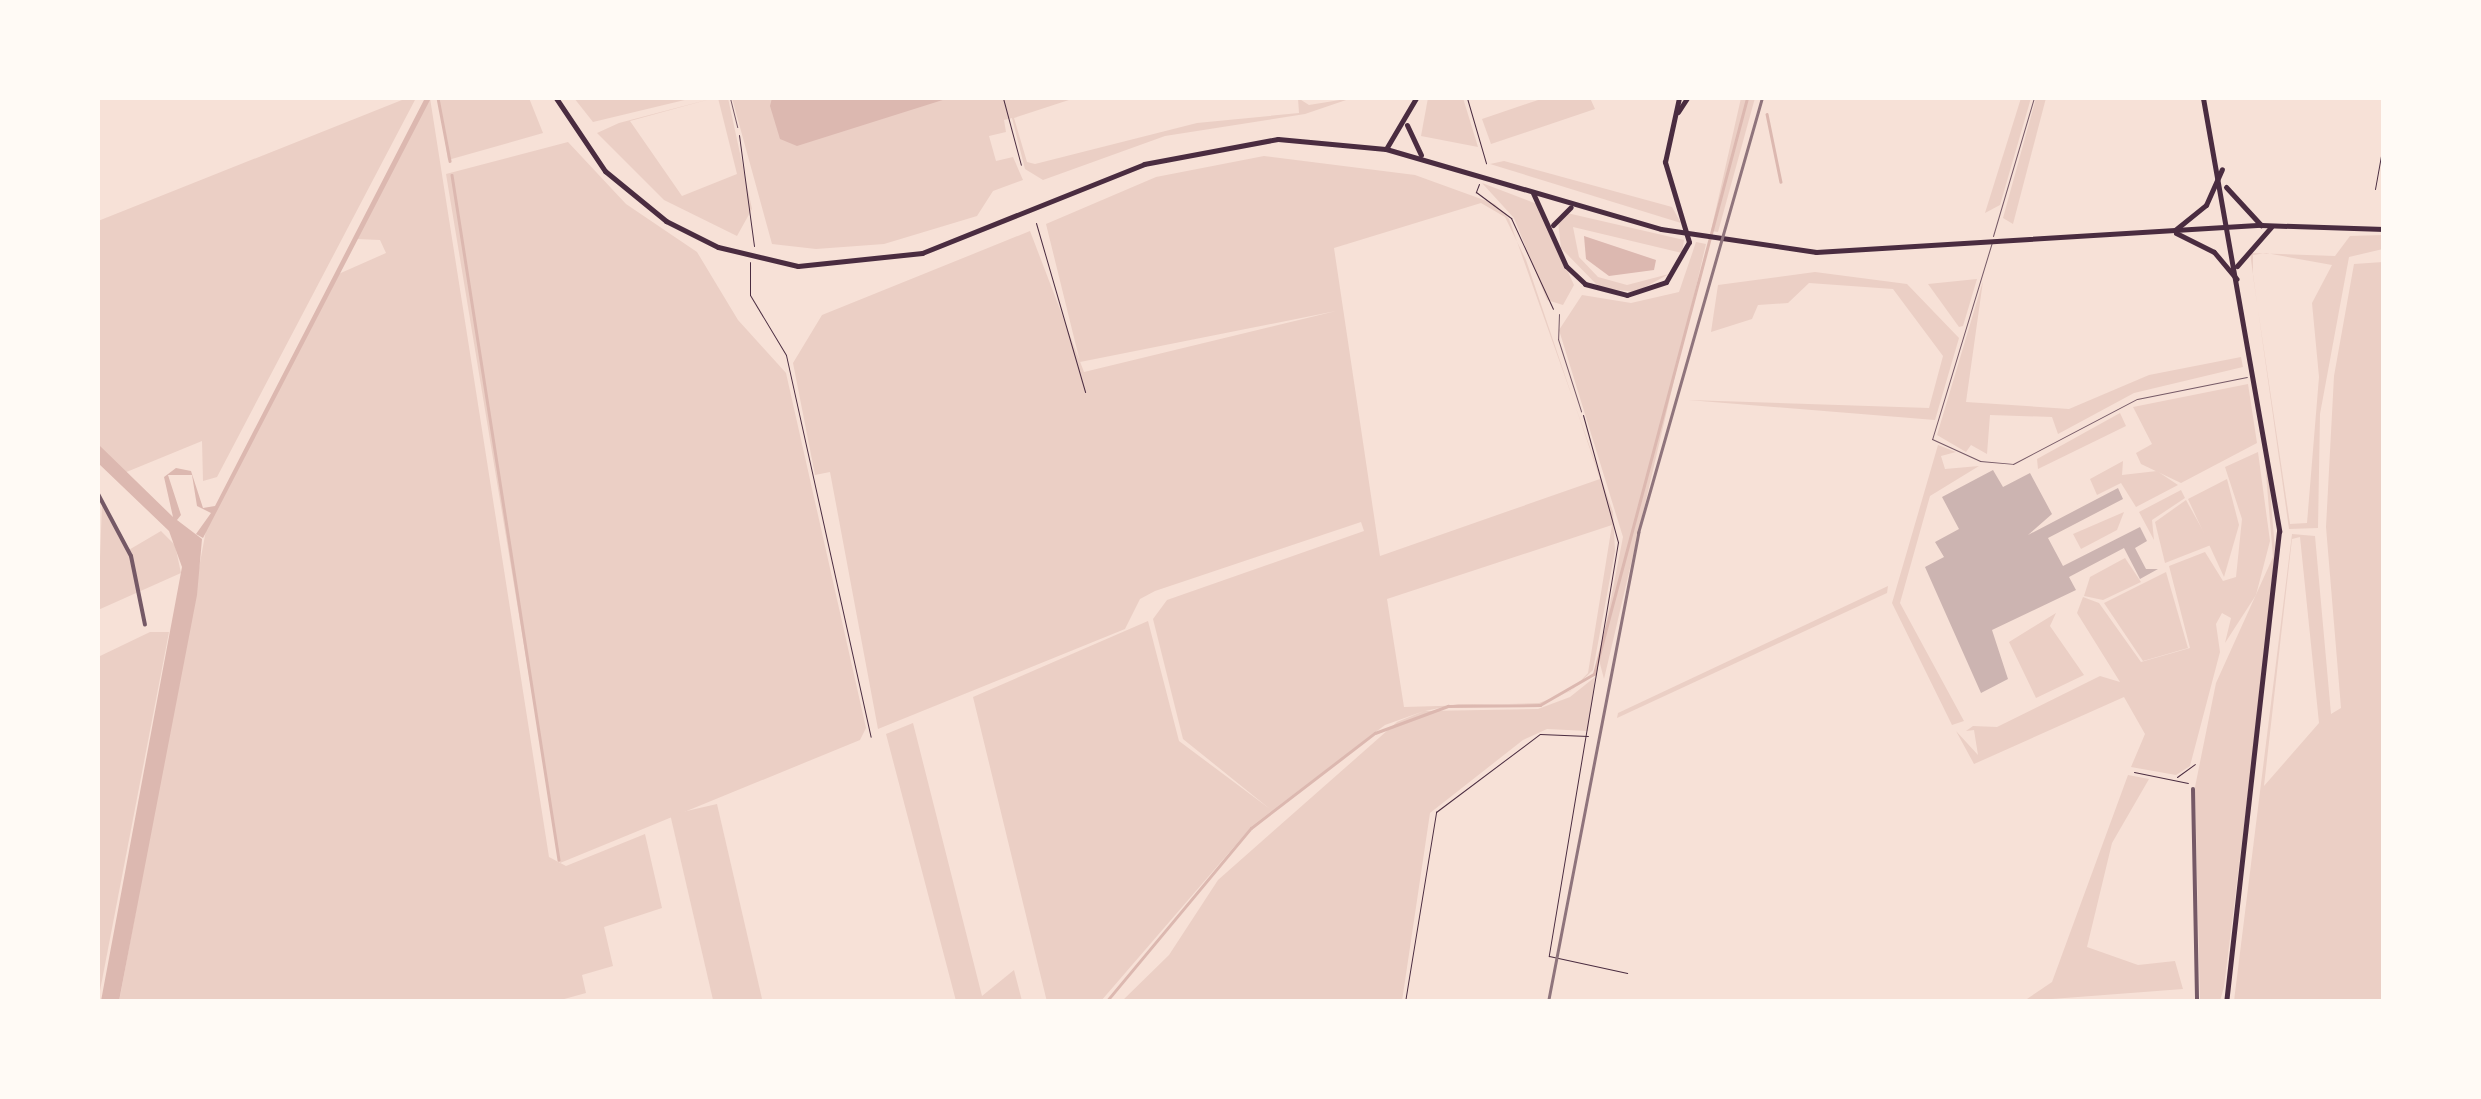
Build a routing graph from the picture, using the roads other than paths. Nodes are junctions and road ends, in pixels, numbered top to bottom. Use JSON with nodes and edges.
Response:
{"nodes":[{"id":1,"x":556,"y":98,"type":"edge"},
{"id":2,"x":730,"y":98,"type":"edge"},
{"id":3,"x":1416,"y":98,"type":"edge"},
{"id":4,"x":1678,"y":98,"type":"edge"},
{"id":5,"x":1687,"y":98,"type":"edge"},
{"id":6,"x":2034,"y":98,"type":"edge"},
{"id":7,"x":2203,"y":98,"type":"edge"},
{"id":8,"x":1676,"y":115,"type":"junction"},
{"id":9,"x":1406,"y":121,"type":"junction"},
{"id":10,"x":737,"y":127,"type":"road end"},
{"id":11,"x":1386,"y":149,"type":"junction"},
{"id":12,"x":1423,"y":158,"type":"junction"},
{"id":13,"x":2222,"y":169,"type":"junction"},
{"id":14,"x":2225,"y":184,"type":"junction"},
{"id":15,"x":1532,"y":192,"type":"junction"},
{"id":16,"x":1576,"y":206,"type":"junction"},
{"id":17,"x":2274,"y":224,"type":"junction"},
{"id":18,"x":2262,"y":225,"type":"junction"},
{"id":19,"x":1552,"y":228,"type":"junction"},
{"id":20,"x":2231,"y":228,"type":"junction"},
{"id":21,"x":2384,"y":229,"type":"edge"},
{"id":22,"x":2173,"y":232,"type":"junction"},
{"id":23,"x":2237,"y":266,"type":"junction"},
{"id":24,"x":2240,"y":283,"type":"junction"},
{"id":25,"x":1560,"y":314,"type":"road end"},
{"id":26,"x":2256,"y":376,"type":"junction"},
{"id":27,"x":1581,"y":411,"type":"road end"},
{"id":28,"x":98,"y":494,"type":"edge"},
{"id":29,"x":145,"y":625,"type":"dead end"},
{"id":30,"x":2192,"y":790,"type":"road end"},
{"id":31,"x":2196,"y":1002,"type":"edge"},
{"id":32,"x":2226,"y":1002,"type":"edge"}],
"edges":[{"from":1,"to":11,"type":"main road"},
{"from":2,"to":10,"type":"lane"},
{"from":3,"to":9,"type":"main road"},
{"from":4,"to":8,"type":"main road"},
{"from":5,"to":8,"type":"main road"},
{"from":6,"to":26,"type":"lane"},
{"from":7,"to":13,"type":"main road"},
{"from":8,"to":19,"type":"main road"},
{"from":9,"to":11,"type":"main road"},
{"from":9,"to":12,"type":"main road"},
{"from":11,"to":12,"type":"main road"},
{"from":12,"to":15,"type":"main road"},
{"from":13,"to":14,"type":"main road"},
{"from":13,"to":22,"type":"main road"},
{"from":14,"to":18,"type":"main road"},
{"from":14,"to":20,"type":"main road"},
{"from":15,"to":16,"type":"main road"},
{"from":15,"to":19,"type":"main road"},
{"from":16,"to":19,"type":"main road"},
{"from":16,"to":22,"type":"main road"},
{"from":17,"to":18,"type":"main road"},
{"from":17,"to":21,"type":"main road"},
{"from":17,"to":23,"type":"main road"},
{"from":18,"to":20,"type":"main road"},
{"from":20,"to":22,"type":"main road"},
{"from":20,"to":23,"type":"main road"},
{"from":22,"to":24,"type":"main road"},
{"from":23,"to":24,"type":"main road"},
{"from":24,"to":26,"type":"main road"},
{"from":25,"to":27,"type":"lane"},
{"from":26,"to":32,"type":"main road"},
{"from":28,"to":29,"type":"street"},
{"from":30,"to":31,"type":"street"}]}
